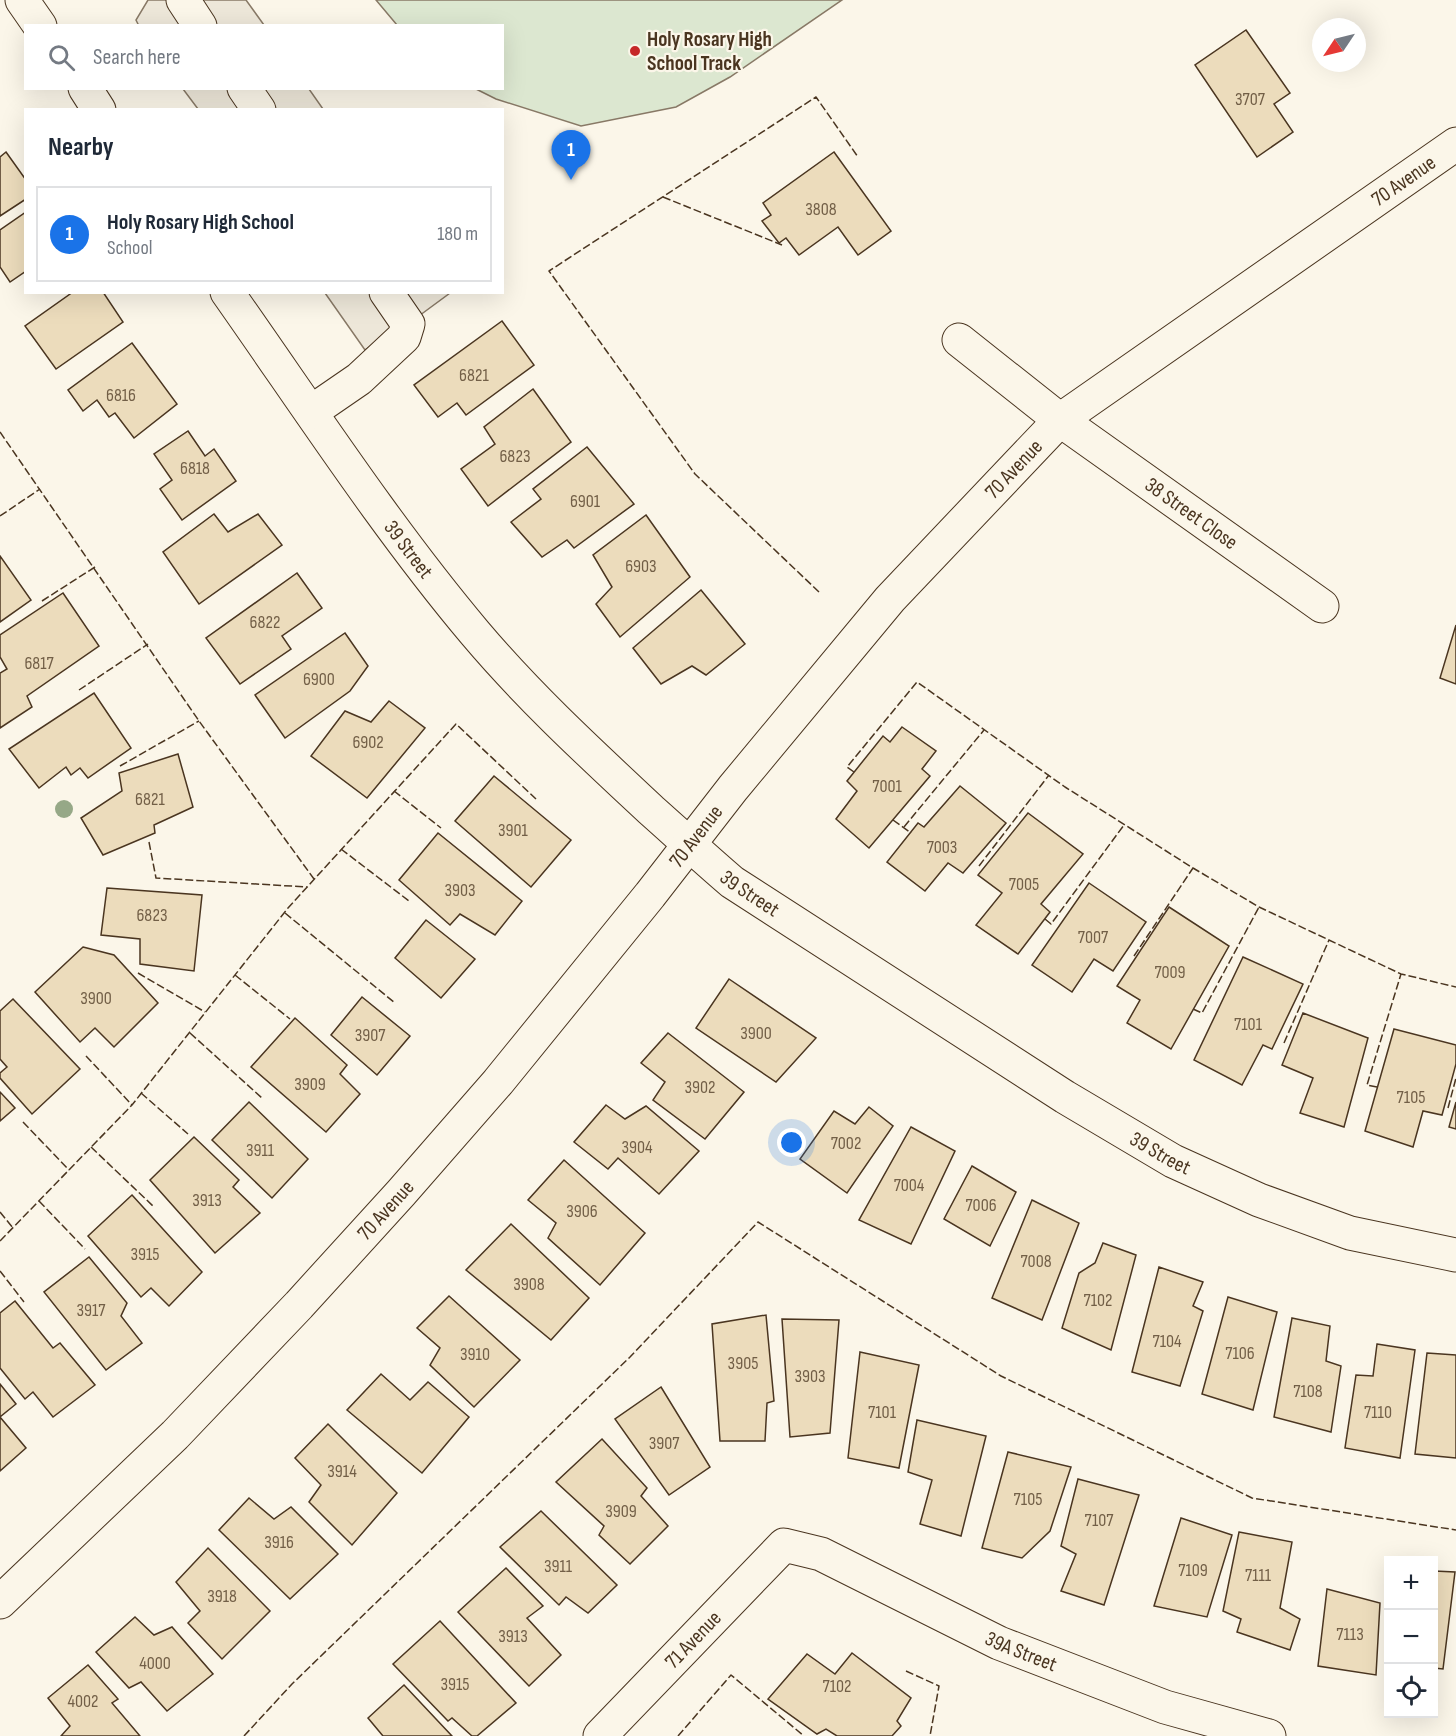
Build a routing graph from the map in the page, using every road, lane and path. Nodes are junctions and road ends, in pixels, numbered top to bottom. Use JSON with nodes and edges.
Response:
{"nodes":[{"id":1,"x":22,"y":0,"type":"edge"},
{"id":2,"x":183,"y":0,"type":"edge"},
{"id":3,"x":39,"y":24,"type":"edge"},
{"id":4,"x":199,"y":24,"type":"edge"},
{"id":5,"x":86,"y":90,"type":"edge"},
{"id":6,"x":245,"y":90,"type":"edge"},
{"id":7,"x":98,"y":108,"type":"edge"},
{"id":8,"x":258,"y":108,"type":"edge"},
{"id":9,"x":1456,"y":144,"type":"edge"},
{"id":10,"x":229,"y":294,"type":"edge"},
{"id":11,"x":387,"y":294,"type":"edge"},
{"id":12,"x":959,"y":340,"type":"dead end"},
{"id":13,"x":311,"y":412,"type":"junction"},
{"id":14,"x":1060,"y":420,"type":"junction"},
{"id":15,"x":1322,"y":606,"type":"dead end"},
{"id":16,"x":687,"y":845,"type":"junction"},
{"id":17,"x":1456,"y":1255,"type":"edge"},
{"id":18,"x":784,"y":1545,"type":"joint"},
{"id":19,"x":0,"y":1602,"type":"edge"},
{"id":20,"x":600,"y":1736,"type":"edge"},
{"id":21,"x":1269,"y":1736,"type":"edge"}],
"edges":[{"from":1,"to":3,"type":"street"},
{"from":2,"to":4,"type":"street"},
{"from":5,"to":7,"type":"street"},
{"from":6,"to":8,"type":"street"},
{"from":9,"to":14,"type":"street","name":"70 Avenue"},
{"from":10,"to":13,"type":"street","name":"39 Street"},
{"from":11,"to":13,"type":"street"},
{"from":12,"to":14,"type":"street","name":"38 Street Close"},
{"from":13,"to":16,"type":"street","name":"39 Street"},
{"from":14,"to":15,"type":"street","name":"38 Street Close"},
{"from":14,"to":16,"type":"street","name":"70 Avenue"},
{"from":16,"to":17,"type":"street","name":"39 Street"},
{"from":16,"to":19,"type":"street","name":"70 Avenue"},
{"from":18,"to":20,"type":"street","name":"71 Avenue"},
{"from":18,"to":21,"type":"street","name":"39A Street"}]}
